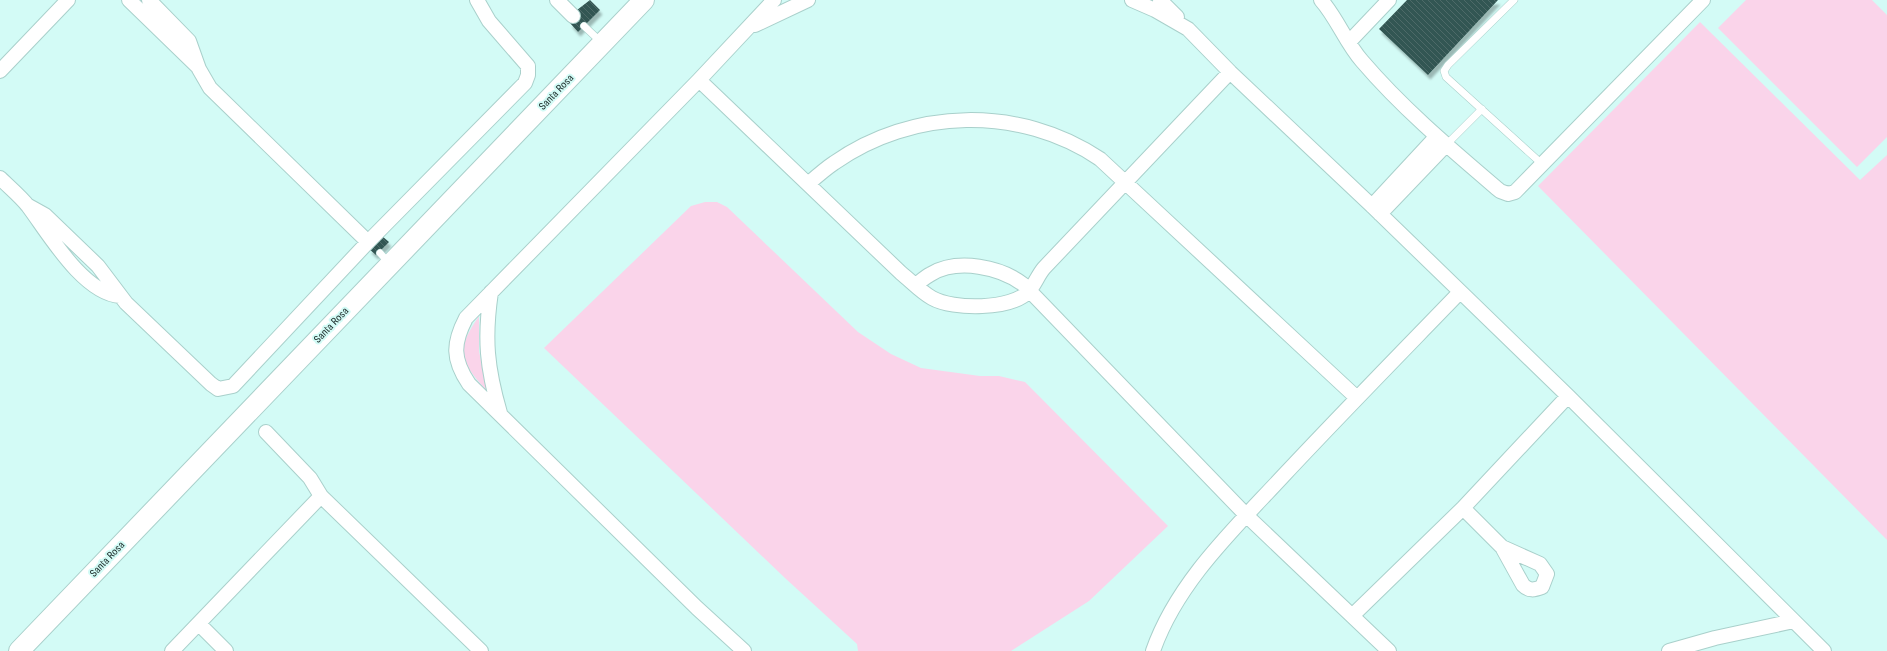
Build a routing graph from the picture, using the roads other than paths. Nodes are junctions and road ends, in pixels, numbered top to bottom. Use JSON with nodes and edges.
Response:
{"nodes":[{"id":1,"x":68,"y":0,"type":"edge"},
{"id":2,"x":129,"y":0,"type":"edge"},
{"id":3,"x":149,"y":0,"type":"edge"},
{"id":4,"x":477,"y":0,"type":"edge"},
{"id":5,"x":557,"y":0,"type":"edge"},
{"id":6,"x":644,"y":0,"type":"edge"},
{"id":7,"x":774,"y":0,"type":"edge"},
{"id":8,"x":808,"y":0,"type":"edge"},
{"id":9,"x":1132,"y":0,"type":"edge"},
{"id":10,"x":1160,"y":0,"type":"edge"},
{"id":11,"x":1321,"y":0,"type":"edge"},
{"id":12,"x":1390,"y":0,"type":"edge"},
{"id":13,"x":1514,"y":0,"type":"edge"},
{"id":14,"x":1703,"y":0,"type":"edge"},
{"id":15,"x":573,"y":16,"type":"dead end"},
{"id":16,"x":584,"y":26,"type":"dead end"},
{"id":17,"x":1188,"y":29,"type":"junction"},
{"id":18,"x":745,"y":32,"type":"junction"},
{"id":19,"x":1349,"y":42,"type":"junction"},
{"id":20,"x":602,"y":43,"type":"junction"},
{"id":21,"x":198,"y":68,"type":"junction"},
{"id":22,"x":0,"y":71,"type":"edge"},
{"id":23,"x":1230,"y":72,"type":"junction"},
{"id":24,"x":699,"y":80,"type":"junction"},
{"id":25,"x":1482,"y":110,"type":"junction"},
{"id":26,"x":1441,"y":141,"type":"junction"},
{"id":27,"x":1542,"y":164,"type":"junction"},
{"id":28,"x":0,"y":178,"type":"edge"},
{"id":29,"x":1126,"y":181,"type":"junction"},
{"id":30,"x":808,"y":184,"type":"junction"},
{"id":31,"x":1376,"y":210,"type":"junction"},
{"id":32,"x":368,"y":242,"type":"junction"},
{"id":33,"x":916,"y":285,"type":"junction"},
{"id":34,"x":1029,"y":291,"type":"junction"},
{"id":35,"x":491,"y":292,"type":"junction"},
{"id":36,"x":1460,"y":292,"type":"junction"},
{"id":37,"x":1568,"y":396,"type":"junction"},
{"id":38,"x":1357,"y":398,"type":"junction"},
{"id":39,"x":501,"y":416,"type":"junction"},
{"id":40,"x":266,"y":432,"type":"dead end"},
{"id":41,"x":321,"y":496,"type":"junction"},
{"id":42,"x":1462,"y":508,"type":"junction"},
{"id":43,"x":1247,"y":516,"type":"junction"},
{"id":44,"x":1502,"y":548,"type":"dead end"},
{"id":45,"x":1353,"y":615,"type":"junction"},
{"id":46,"x":1794,"y":622,"type":"junction"},
{"id":47,"x":199,"y":624,"type":"junction"},
{"id":48,"x":20,"y":651,"type":"edge"},
{"id":49,"x":172,"y":651,"type":"edge"},
{"id":50,"x":226,"y":651,"type":"edge"},
{"id":51,"x":481,"y":651,"type":"edge"},
{"id":52,"x":744,"y":651,"type":"edge"},
{"id":53,"x":1153,"y":651,"type":"edge"},
{"id":54,"x":1389,"y":651,"type":"edge"},
{"id":55,"x":1669,"y":651,"type":"edge"},
{"id":56,"x":1824,"y":651,"type":"edge"}],
"edges":[{"from":1,"to":22,"type":"street"},
{"from":2,"to":21,"type":"street"},
{"from":3,"to":21,"type":"street"},
{"from":4,"to":32,"type":"street"},
{"from":5,"to":15,"type":"street"},
{"from":6,"to":20,"type":"street","name":"Santa Rosa"},
{"from":7,"to":18,"type":"street"},
{"from":8,"to":18,"type":"street"},
{"from":9,"to":17,"type":"street"},
{"from":10,"to":17,"type":"street"},
{"from":11,"to":19,"type":"street"},
{"from":12,"to":19,"type":"street"},
{"from":13,"to":25,"type":"lane"},
{"from":14,"to":27,"type":"street"},
{"from":16,"to":20,"type":"lane"},
{"from":17,"to":23,"type":"street"},
{"from":18,"to":24,"type":"street"},
{"from":19,"to":26,"type":"street"},
{"from":20,"to":48,"type":"street","name":"Santa Rosa"},
{"from":21,"to":32,"type":"street"},
{"from":23,"to":29,"type":"street"},
{"from":23,"to":31,"type":"street"},
{"from":24,"to":30,"type":"street"},
{"from":24,"to":35,"type":"street"},
{"from":25,"to":26,"type":"lane"},
{"from":25,"to":27,"type":"lane"},
{"from":26,"to":27,"type":"street"},
{"from":26,"to":31,"type":"street"},
{"from":28,"to":32,"type":"street"},
{"from":29,"to":30,"type":"street"},
{"from":29,"to":34,"type":"street"},
{"from":29,"to":38,"type":"street"},
{"from":30,"to":33,"type":"street"},
{"from":31,"to":36,"type":"street"},
{"from":33,"to":34,"type":"street"},
{"from":33,"to":34,"type":"street"},
{"from":34,"to":43,"type":"street"},
{"from":35,"to":39,"type":"street"},
{"from":35,"to":39,"type":"street"},
{"from":36,"to":37,"type":"street"},
{"from":36,"to":38,"type":"street"},
{"from":37,"to":42,"type":"street"},
{"from":37,"to":46,"type":"street"},
{"from":38,"to":43,"type":"street"},
{"from":39,"to":52,"type":"street"},
{"from":40,"to":41,"type":"street"},
{"from":41,"to":47,"type":"street"},
{"from":41,"to":51,"type":"street"},
{"from":42,"to":44,"type":"street"},
{"from":42,"to":45,"type":"street"},
{"from":43,"to":45,"type":"street"},
{"from":43,"to":53,"type":"street"},
{"from":45,"to":54,"type":"street"},
{"from":46,"to":55,"type":"street"},
{"from":46,"to":56,"type":"street"},
{"from":47,"to":49,"type":"street"},
{"from":47,"to":50,"type":"street"}]}
